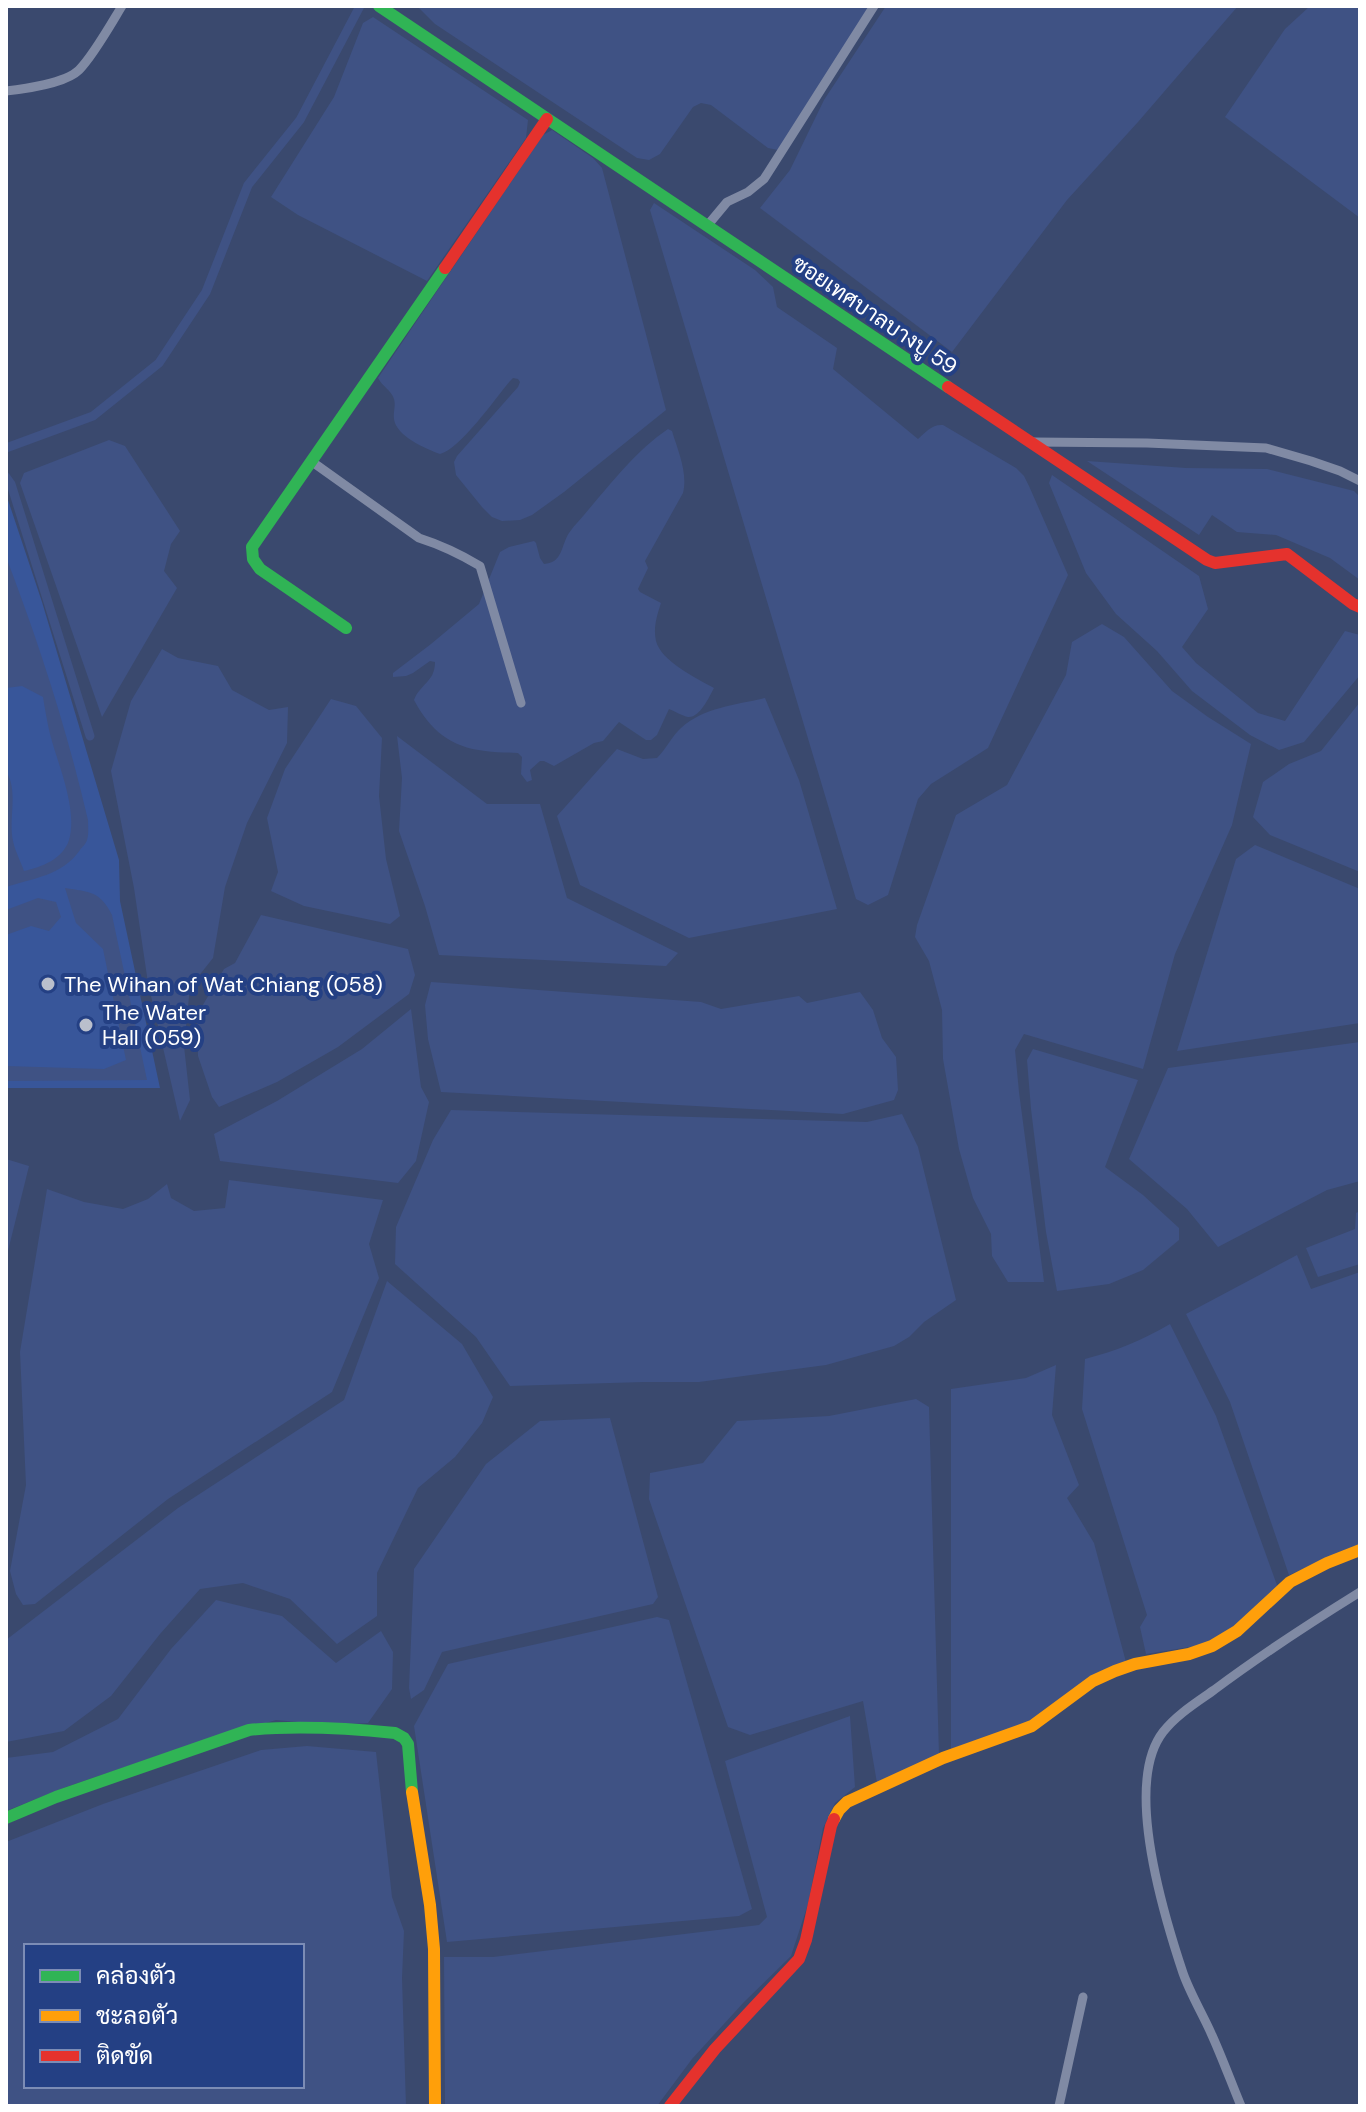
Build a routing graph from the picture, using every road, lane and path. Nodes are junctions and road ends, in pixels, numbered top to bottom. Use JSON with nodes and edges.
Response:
{"nodes":[{"id":1,"x":122,"y":6,"type":"edge"},
{"id":2,"x":874,"y":6,"type":"edge"},
{"id":3,"x":380,"y":7,"type":"edge"},
{"id":4,"x":397,"y":11,"type":"edge"},
{"id":5,"x":6,"y":91,"type":"edge"},
{"id":6,"x":547,"y":119,"type":"junction"},
{"id":7,"x":707,"y":226,"type":"junction"},
{"id":8,"x":1029,"y":442,"type":"junction"},
{"id":9,"x":311,"y":461,"type":"junction"},
{"id":10,"x":1360,"y":481,"type":"edge"},
{"id":11,"x":1360,"y":607,"type":"edge"},
{"id":12,"x":346,"y":628,"type":"dead end"},
{"id":13,"x":521,"y":703,"type":"dead end"},
{"id":14,"x":1360,"y":1550,"type":"edge"},
{"id":15,"x":1360,"y":1592,"type":"edge"},
{"id":16,"x":6,"y":1818,"type":"edge"},
{"id":17,"x":1083,"y":1997,"type":"dead end"},
{"id":18,"x":435,"y":2106,"type":"edge"},
{"id":19,"x":670,"y":2106,"type":"edge"},
{"id":20,"x":1059,"y":2106,"type":"edge"},
{"id":21,"x":1241,"y":2106,"type":"edge"}],
"edges":[{"from":1,"to":5,"type":"street"},
{"from":2,"to":7,"type":"street"},
{"from":3,"to":4,"type":"street","name":"ซอยเทศบาลบางปู 59"},
{"from":4,"to":6,"type":"street","name":"ซอยเทศบาลบางปู 59"},
{"from":6,"to":7,"type":"street","name":"ซอยเทศบาลบางปู 59"},
{"from":6,"to":9,"type":"street"},
{"from":7,"to":8,"type":"street","name":"ซอยเทศบาลบางปู 59"},
{"from":8,"to":10,"type":"street"},
{"from":8,"to":11,"type":"street","name":"ซอยเทศบาลบางปู 59"},
{"from":9,"to":12,"type":"street"},
{"from":9,"to":13,"type":"street"},
{"from":14,"to":19,"type":"street"},
{"from":15,"to":21,"type":"street"},
{"from":16,"to":18,"type":"street"},
{"from":17,"to":20,"type":"street"}]}
